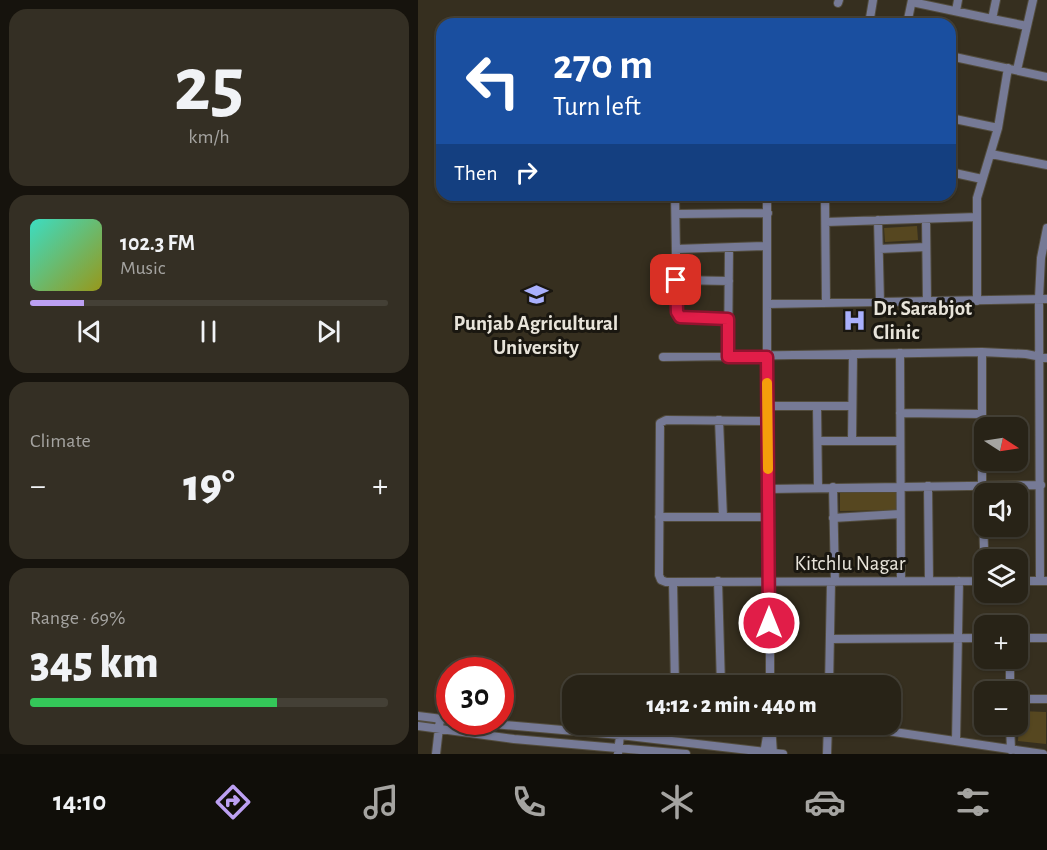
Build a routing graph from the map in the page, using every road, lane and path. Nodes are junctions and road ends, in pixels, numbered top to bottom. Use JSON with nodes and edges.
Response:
{"nodes":[{"id":1,"x":873,"y":0,"type":"edge"},
{"id":2,"x":958,"y":0,"type":"edge"},
{"id":3,"x":996,"y":0,"type":"edge"},
{"id":4,"x":1033,"y":0,"type":"edge"},
{"id":5,"x":912,"y":1,"type":"edge"},
{"id":6,"x":956,"y":11,"type":"junction"},
{"id":7,"x":870,"y":18,"type":"edge"},
{"id":8,"x":908,"y":18,"type":"edge"},
{"id":9,"x":992,"y":19,"type":"junction"},
{"id":10,"x":1027,"y":26,"type":"junction"},
{"id":11,"x":956,"y":57,"type":"edge"},
{"id":12,"x":1008,"y":68,"type":"junction"},
{"id":13,"x":1017,"y":70,"type":"junction"},
{"id":14,"x":1046,"y":77,"type":"edge"},
{"id":15,"x":956,"y":119,"type":"edge"},
{"id":16,"x":997,"y":128,"type":"junction"},
{"id":17,"x":991,"y":154,"type":"junction"},
{"id":18,"x":1046,"y":165,"type":"edge"},
{"id":19,"x":956,"y":173,"type":"edge"},
{"id":20,"x":982,"y":179,"type":"junction"},
{"id":21,"x":675,"y":201,"type":"edge"},
{"id":22,"x":767,"y":201,"type":"edge"},
{"id":23,"x":825,"y":201,"type":"edge"},
{"id":24,"x":768,"y":213,"type":"junction"},
{"id":25,"x":676,"y":214,"type":"junction"},
{"id":26,"x":977,"y":217,"type":"junction"},
{"id":27,"x":926,"y":219,"type":"junction"},
{"id":28,"x":878,"y":220,"type":"junction"},
{"id":29,"x":826,"y":222,"type":"junction"},
{"id":30,"x":1046,"y":228,"type":"edge"},
{"id":31,"x":767,"y":246,"type":"junction"},
{"id":32,"x":926,"y":247,"type":"junction"},
{"id":33,"x":729,"y":248,"type":"junction"},
{"id":34,"x":676,"y":249,"type":"junction"},
{"id":35,"x":879,"y":249,"type":"junction"},
{"id":36,"x":676,"y":280,"type":"junction"},
{"id":37,"x":728,"y":281,"type":"junction"},
{"id":38,"x":1043,"y":298,"type":"edge"},
{"id":39,"x":977,"y":301,"type":"junction"},
{"id":40,"x":880,"y":302,"type":"junction"},
{"id":41,"x":927,"y":302,"type":"junction"},
{"id":42,"x":826,"y":303,"type":"junction"},
{"id":43,"x":767,"y":304,"type":"junction"},
{"id":44,"x":728,"y":319,"type":"junction"},
{"id":45,"x":982,"y":352,"type":"junction"},
{"id":46,"x":900,"y":353,"type":"junction"},
{"id":47,"x":853,"y":354,"type":"junction"},
{"id":48,"x":662,"y":357,"type":"dead end"},
{"id":49,"x":728,"y":357,"type":"junction"},
{"id":50,"x":767,"y":357,"type":"junction"},
{"id":51,"x":1043,"y":357,"type":"edge"},
{"id":52,"x":852,"y":405,"type":"junction"},
{"id":53,"x":767,"y":406,"type":"junction"},
{"id":54,"x":817,"y":406,"type":"junction"},
{"id":55,"x":900,"y":413,"type":"junction"},
{"id":56,"x":982,"y":414,"type":"junction"},
{"id":57,"x":720,"y":420,"type":"junction"},
{"id":58,"x":767,"y":421,"type":"junction"},
{"id":59,"x":818,"y":441,"type":"junction"},
{"id":60,"x":852,"y":441,"type":"junction"},
{"id":61,"x":900,"y":441,"type":"junction"},
{"id":62,"x":982,"y":483,"type":"edge"},
{"id":63,"x":974,"y":484,"type":"edge"},
{"id":64,"x":1028,"y":485,"type":"edge"},
{"id":65,"x":1041,"y":485,"type":"junction"},
{"id":66,"x":900,"y":486,"type":"junction"},
{"id":67,"x":928,"y":486,"type":"junction"},
{"id":68,"x":818,"y":487,"type":"junction"},
{"id":69,"x":833,"y":487,"type":"junction"},
{"id":70,"x":769,"y":489,"type":"junction"},
{"id":71,"x":900,"y":514,"type":"junction"},
{"id":72,"x":659,"y":517,"type":"junction"},
{"id":73,"x":723,"y":517,"type":"junction"},
{"id":74,"x":770,"y":517,"type":"junction"},
{"id":75,"x":834,"y":518,"type":"junction"},
{"id":76,"x":718,"y":581,"type":"junction"},
{"id":77,"x":901,"y":581,"type":"junction"},
{"id":78,"x":929,"y":581,"type":"junction"},
{"id":79,"x":959,"y":581,"type":"junction"},
{"id":80,"x":974,"y":581,"type":"edge"},
{"id":81,"x":1043,"y":581,"type":"edge"},
{"id":82,"x":673,"y":582,"type":"junction"},
{"id":83,"x":769,"y":582,"type":"junction"},
{"id":84,"x":833,"y":582,"type":"junction"},
{"id":85,"x":958,"y":638,"type":"junction"},
{"id":86,"x":974,"y":638,"type":"edge"},
{"id":87,"x":1028,"y":638,"type":"edge"},
{"id":88,"x":1046,"y":638,"type":"edge"},
{"id":89,"x":830,"y":639,"type":"junction"},
{"id":90,"x":675,"y":675,"type":"edge"},
{"id":91,"x":721,"y":675,"type":"edge"},
{"id":92,"x":770,"y":675,"type":"edge"},
{"id":93,"x":829,"y":675,"type":"edge"},
{"id":94,"x":1028,"y":699,"type":"edge"},
{"id":95,"x":1046,"y":699,"type":"edge"},
{"id":96,"x":418,"y":716,"type":"edge"},
{"id":97,"x":436,"y":718,"type":"edge"},
{"id":98,"x":418,"y":726,"type":"edge"},
{"id":99,"x":514,"y":726,"type":"edge"},
{"id":100,"x":436,"y":729,"type":"edge"},
{"id":101,"x":562,"y":730,"type":"edge"},
{"id":102,"x":901,"y":733,"type":"edge"},
{"id":103,"x":438,"y":735,"type":"edge"},
{"id":104,"x":484,"y":735,"type":"edge"},
{"id":105,"x":620,"y":735,"type":"joint"},
{"id":106,"x":770,"y":735,"type":"edge"},
{"id":107,"x":828,"y":735,"type":"edge"},
{"id":108,"x":1010,"y":735,"type":"edge"},
{"id":109,"x":956,"y":741,"type":"junction"},
{"id":110,"x":1011,"y":750,"type":"junction"},
{"id":111,"x":619,"y":751,"type":"edge"},
{"id":112,"x":769,"y":753,"type":"edge"},
{"id":113,"x":436,"y":754,"type":"edge"},
{"id":114,"x":686,"y":754,"type":"edge"},
{"id":115,"x":783,"y":754,"type":"edge"},
{"id":116,"x":827,"y":754,"type":"edge"},
{"id":117,"x":1043,"y":754,"type":"edge"}],
"edges":[{"from":1,"to":7,"type":"street"},
{"from":2,"to":6,"type":"street"},
{"from":3,"to":9,"type":"street"},
{"from":4,"to":10,"type":"street"},
{"from":5,"to":6,"type":"street"},
{"from":5,"to":8,"type":"street"},
{"from":6,"to":9,"type":"street"},
{"from":9,"to":10,"type":"street"},
{"from":10,"to":13,"type":"street"},
{"from":11,"to":12,"type":"street"},
{"from":12,"to":13,"type":"street"},
{"from":12,"to":16,"type":"street"},
{"from":13,"to":14,"type":"street"},
{"from":15,"to":16,"type":"street"},
{"from":16,"to":17,"type":"street"},
{"from":17,"to":18,"type":"street"},
{"from":17,"to":20,"type":"street"},
{"from":19,"to":20,"type":"street"},
{"from":20,"to":26,"type":"street"},
{"from":21,"to":25,"type":"street"},
{"from":22,"to":24,"type":"street"},
{"from":23,"to":29,"type":"street"},
{"from":24,"to":25,"type":"street"},
{"from":24,"to":31,"type":"street"},
{"from":25,"to":34,"type":"street"},
{"from":26,"to":27,"type":"street"},
{"from":26,"to":39,"type":"street"},
{"from":27,"to":28,"type":"street"},
{"from":27,"to":32,"type":"street"},
{"from":28,"to":29,"type":"street"},
{"from":28,"to":35,"type":"street"},
{"from":29,"to":42,"type":"street"},
{"from":30,"to":38,"type":"street"},
{"from":31,"to":33,"type":"street"},
{"from":31,"to":43,"type":"street"},
{"from":32,"to":35,"type":"street"},
{"from":32,"to":41,"type":"street"},
{"from":33,"to":34,"type":"street"},
{"from":33,"to":37,"type":"street"},
{"from":34,"to":36,"type":"street"},
{"from":35,"to":40,"type":"street"},
{"from":36,"to":37,"type":"street"},
{"from":36,"to":44,"type":"street"},
{"from":37,"to":44,"type":"street"},
{"from":38,"to":39,"type":"street"},
{"from":38,"to":51,"type":"street"},
{"from":39,"to":41,"type":"street"},
{"from":40,"to":41,"type":"street"},
{"from":40,"to":42,"type":"street"},
{"from":42,"to":43,"type":"street"},
{"from":43,"to":50,"type":"street"},
{"from":44,"to":49,"type":"street"},
{"from":45,"to":46,"type":"street"},
{"from":45,"to":51,"type":"street"},
{"from":45,"to":56,"type":"street"},
{"from":46,"to":47,"type":"street"},
{"from":46,"to":55,"type":"street"},
{"from":47,"to":50,"type":"street"},
{"from":47,"to":52,"type":"street"},
{"from":48,"to":49,"type":"street"},
{"from":49,"to":50,"type":"street"},
{"from":50,"to":53,"type":"street"},
{"from":51,"to":65,"type":"street"},
{"from":52,"to":54,"type":"street"},
{"from":52,"to":60,"type":"street"},
{"from":53,"to":54,"type":"street"},
{"from":53,"to":58,"type":"street"},
{"from":54,"to":59,"type":"street"},
{"from":55,"to":56,"type":"street"},
{"from":55,"to":61,"type":"street"},
{"from":56,"to":62,"type":"street"},
{"from":57,"to":58,"type":"street"},
{"from":57,"to":72,"type":"street"},
{"from":57,"to":73,"type":"street"},
{"from":58,"to":70,"type":"street"},
{"from":59,"to":60,"type":"street"},
{"from":59,"to":68,"type":"street"},
{"from":60,"to":61,"type":"street"},
{"from":61,"to":66,"type":"street"},
{"from":63,"to":67,"type":"street"},
{"from":64,"to":65,"type":"street"},
{"from":65,"to":81,"type":"street"},
{"from":66,"to":67,"type":"street"},
{"from":66,"to":69,"type":"street"},
{"from":66,"to":71,"type":"street"},
{"from":67,"to":78,"type":"street"},
{"from":68,"to":69,"type":"street"},
{"from":68,"to":70,"type":"street"},
{"from":69,"to":75,"type":"street"},
{"from":70,"to":74,"type":"street"},
{"from":71,"to":75,"type":"street"},
{"from":71,"to":77,"type":"street"},
{"from":72,"to":73,"type":"street"},
{"from":72,"to":82,"type":"street"},
{"from":73,"to":74,"type":"street"},
{"from":74,"to":83,"type":"street"},
{"from":75,"to":84,"type":"street"},
{"from":76,"to":82,"type":"street","name":"Kitchlu Nagar"},
{"from":76,"to":83,"type":"street","name":"Kitchlu Nagar"},
{"from":76,"to":91,"type":"street"},
{"from":77,"to":78,"type":"street","name":"Kitchlu Nagar"},
{"from":77,"to":84,"type":"street","name":"Kitchlu Nagar"},
{"from":78,"to":79,"type":"street","name":"Kitchlu Nagar"},
{"from":79,"to":80,"type":"street","name":"Kitchlu Nagar"},
{"from":79,"to":85,"type":"street"},
{"from":82,"to":90,"type":"street"},
{"from":83,"to":84,"type":"street","name":"Kitchlu Nagar"},
{"from":83,"to":92,"type":"street"},
{"from":84,"to":89,"type":"street"},
{"from":85,"to":86,"type":"street"},
{"from":85,"to":89,"type":"street"},
{"from":85,"to":109,"type":"street"},
{"from":87,"to":88,"type":"street"},
{"from":89,"to":93,"type":"street"},
{"from":94,"to":95,"type":"street"},
{"from":96,"to":97,"type":"street"},
{"from":98,"to":100,"type":"street"},
{"from":99,"to":101,"type":"street"},
{"from":102,"to":109,"type":"street"},
{"from":103,"to":113,"type":"street"},
{"from":104,"to":111,"type":"street"},
{"from":105,"to":111,"type":"street"},
{"from":105,"to":112,"type":"street"},
{"from":106,"to":112,"type":"street"},
{"from":107,"to":116,"type":"street"},
{"from":108,"to":110,"type":"street"},
{"from":109,"to":110,"type":"street"},
{"from":110,"to":117,"type":"street"},
{"from":111,"to":114,"type":"street"},
{"from":112,"to":115,"type":"street"}]}
